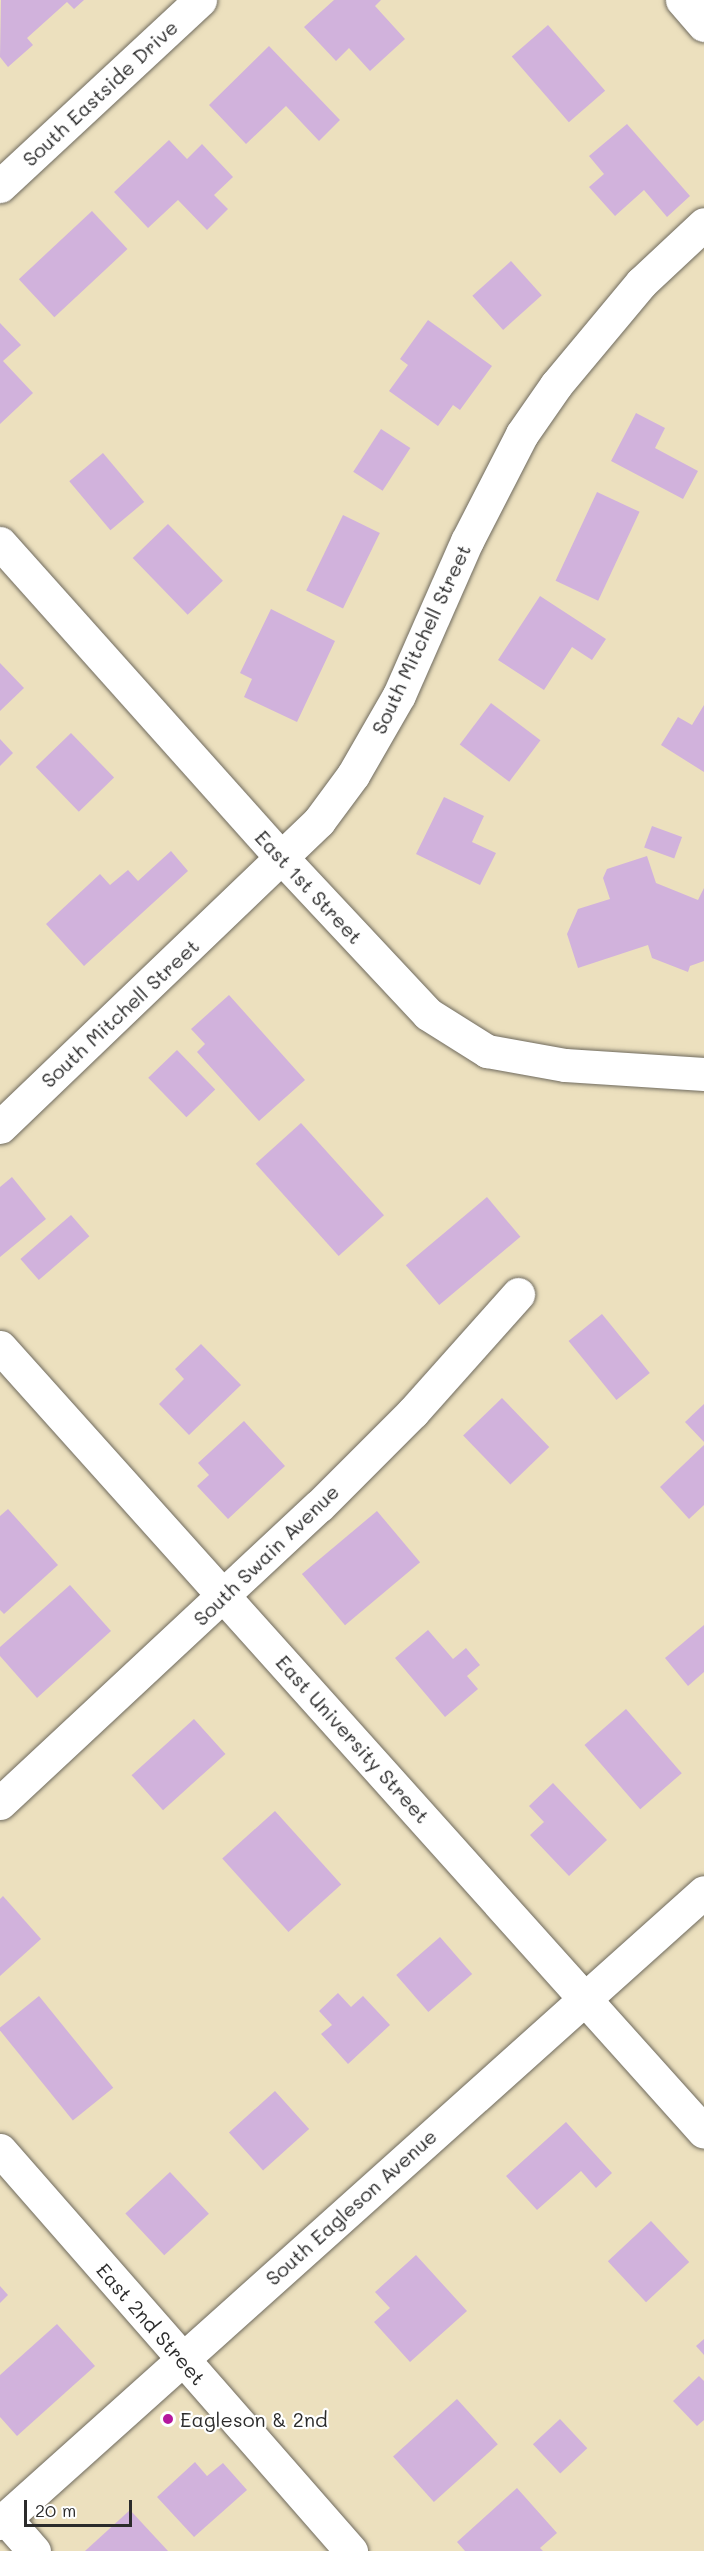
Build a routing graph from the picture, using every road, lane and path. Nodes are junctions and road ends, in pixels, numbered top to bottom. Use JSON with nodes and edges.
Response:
{"nodes":[{"id":1,"x":200,"y":0,"type":"edge"},
{"id":2,"x":682,"y":0,"type":"edge"},
{"id":3,"x":704,"y":25,"type":"edge"},
{"id":4,"x":0,"y":186,"type":"edge"},
{"id":5,"x":704,"y":224,"type":"edge"},
{"id":6,"x":0,"y":543,"type":"edge"},
{"id":7,"x":283,"y":859,"type":"junction"},
{"id":8,"x":704,"y":1074,"type":"edge"},
{"id":9,"x":0,"y":1127,"type":"edge"},
{"id":10,"x":518,"y":1294,"type":"dead end"},
{"id":11,"x":0,"y":1347,"type":"edge"},
{"id":12,"x":224,"y":1595,"type":"junction"},
{"id":13,"x":0,"y":1803,"type":"edge"},
{"id":14,"x":704,"y":1892,"type":"edge"},
{"id":15,"x":585,"y":1998,"type":"junction"},
{"id":16,"x":704,"y":2132,"type":"edge"},
{"id":17,"x":0,"y":2150,"type":"edge"},
{"id":18,"x":182,"y":2359,"type":"junction"},
{"id":19,"x":3,"y":2521,"type":"edge"},
{"id":20,"x":34,"y":2551,"type":"edge"},
{"id":21,"x":351,"y":2551,"type":"edge"}],
"edges":[{"from":1,"to":4,"type":"street","name":"South Eastside Drive"},
{"from":2,"to":3,"type":"street"},
{"from":5,"to":7,"type":"street","name":"South Mitchell Street"},
{"from":6,"to":7,"type":"street","name":"East 1st Street"},
{"from":7,"to":8,"type":"street","name":"East 1st Street"},
{"from":7,"to":9,"type":"street","name":"South Mitchell Street"},
{"from":10,"to":12,"type":"street","name":"South Swain Avenue"},
{"from":11,"to":12,"type":"street","name":"East University Street"},
{"from":12,"to":13,"type":"street","name":"South Swain Avenue"},
{"from":12,"to":15,"type":"street","name":"East University Street"},
{"from":14,"to":15,"type":"street","name":"South Eagleson Avenue"},
{"from":15,"to":16,"type":"street","name":"East University Street"},
{"from":15,"to":18,"type":"street","name":"South Eagleson Avenue"},
{"from":17,"to":18,"type":"street","name":"East 2nd Street"},
{"from":18,"to":19,"type":"street","name":"South Eagleson Avenue"},
{"from":18,"to":21,"type":"street","name":"East 2nd Street"},
{"from":19,"to":20,"type":"street"}]}
